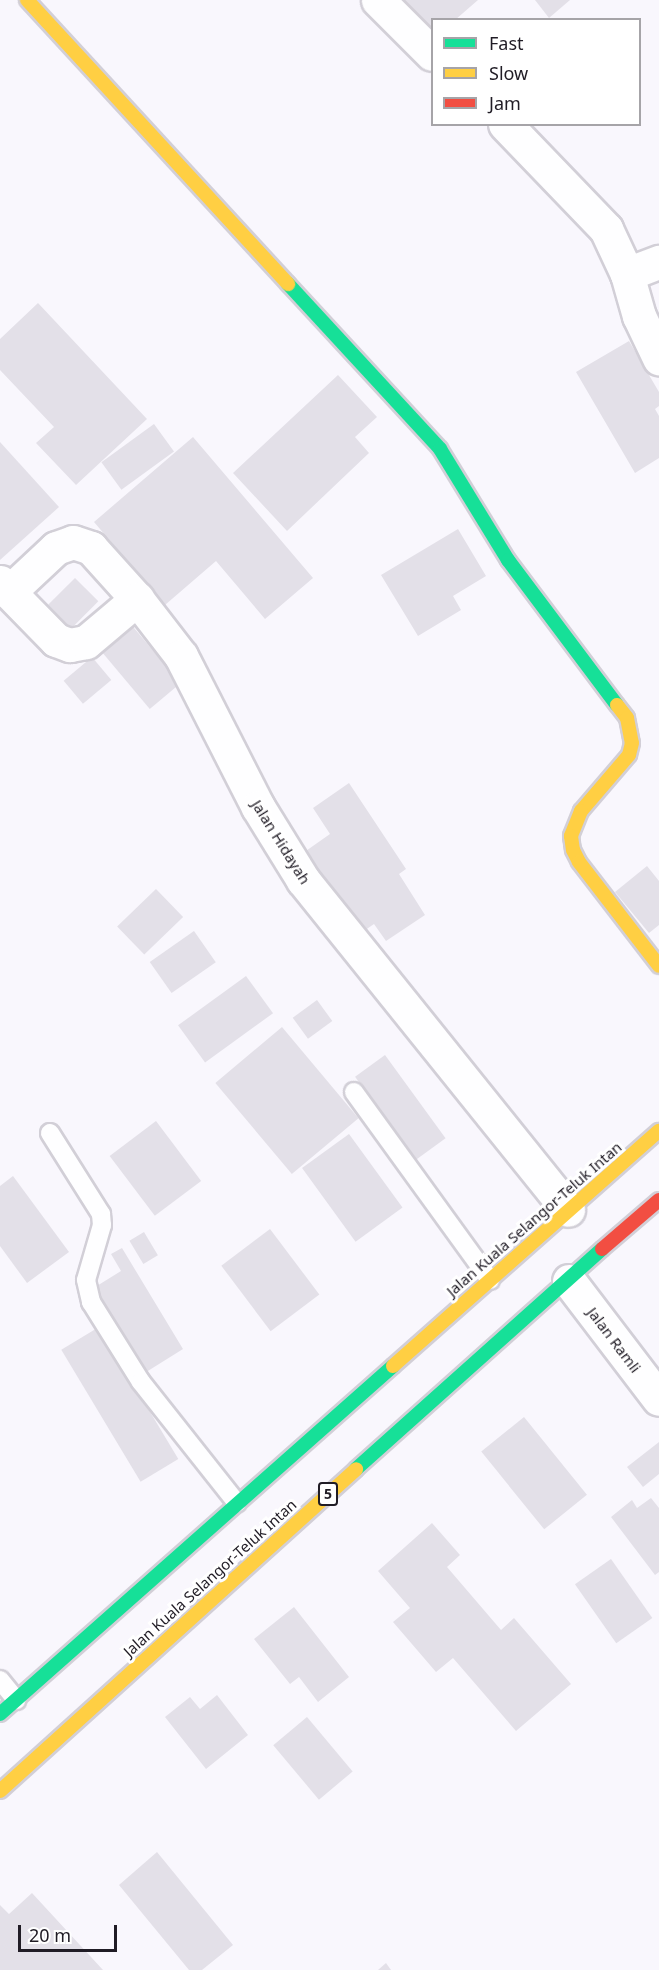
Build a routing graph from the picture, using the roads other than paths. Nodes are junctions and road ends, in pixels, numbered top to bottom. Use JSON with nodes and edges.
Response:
{"nodes":[{"id":1,"x":27,"y":0,"type":"edge"},
{"id":2,"x":378,"y":0,"type":"edge"},
{"id":3,"x":431,"y":53,"type":"edge"},
{"id":4,"x":508,"y":126,"type":"edge"},
{"id":5,"x":659,"y":262,"type":"edge"},
{"id":6,"x":627,"y":274,"type":"junction"},
{"id":7,"x":659,"y":358,"type":"edge"},
{"id":8,"x":5,"y":587,"type":"edge"},
{"id":9,"x":137,"y":599,"type":"junction"},
{"id":10,"x":659,"y":966,"type":"edge"},
{"id":11,"x":354,"y":1092,"type":"dead end"},
{"id":12,"x":659,"y":1131,"type":"edge"},
{"id":13,"x":50,"y":1133,"type":"dead end"},
{"id":14,"x":659,"y":1200,"type":"edge"},
{"id":15,"x":568,"y":1210,"type":"junction"},
{"id":16,"x":490,"y":1280,"type":"junction"},
{"id":17,"x":569,"y":1281,"type":"junction"},
{"id":18,"x":659,"y":1399,"type":"edge"},
{"id":19,"x":237,"y":1503,"type":"junction"},
{"id":20,"x":0,"y":1680,"type":"edge"},
{"id":21,"x":16,"y":1700,"type":"junction"},
{"id":22,"x":0,"y":1714,"type":"edge"},
{"id":23,"x":0,"y":1791,"type":"edge"}],
"edges":[{"from":1,"to":10,"type":"main road"},
{"from":2,"to":3,"type":"street"},
{"from":4,"to":6,"type":"street"},
{"from":5,"to":6,"type":"street"},
{"from":6,"to":7,"type":"street"},
{"from":8,"to":9,"type":"street","name":"Jalan Hidayah"},
{"from":8,"to":9,"type":"street"},
{"from":9,"to":15,"type":"street","name":"Jalan Hidayah"},
{"from":11,"to":16,"type":"lane"},
{"from":12,"to":15,"type":"main road","name":"Jalan Kuala Selangor-Teluk Intan"},
{"from":13,"to":19,"type":"lane"},
{"from":14,"to":17,"type":"main road","name":"Jalan Kuala Selangor-Teluk Intan","number":"5"},
{"from":15,"to":16,"type":"main road","name":"Jalan Kuala Selangor-Teluk Intan"},
{"from":16,"to":19,"type":"main road","name":"Jalan Kuala Selangor-Teluk Intan"},
{"from":17,"to":18,"type":"street","name":"Jalan Ramli"},
{"from":17,"to":23,"type":"main road","name":"Jalan Kuala Selangor-Teluk Intan","number":"5"},
{"from":19,"to":21,"type":"main road","name":"Jalan Kuala Selangor-Teluk Intan"},
{"from":20,"to":21,"type":"lane"},
{"from":21,"to":22,"type":"main road","name":"Jalan Kuala Selangor-Teluk Intan"}]}
